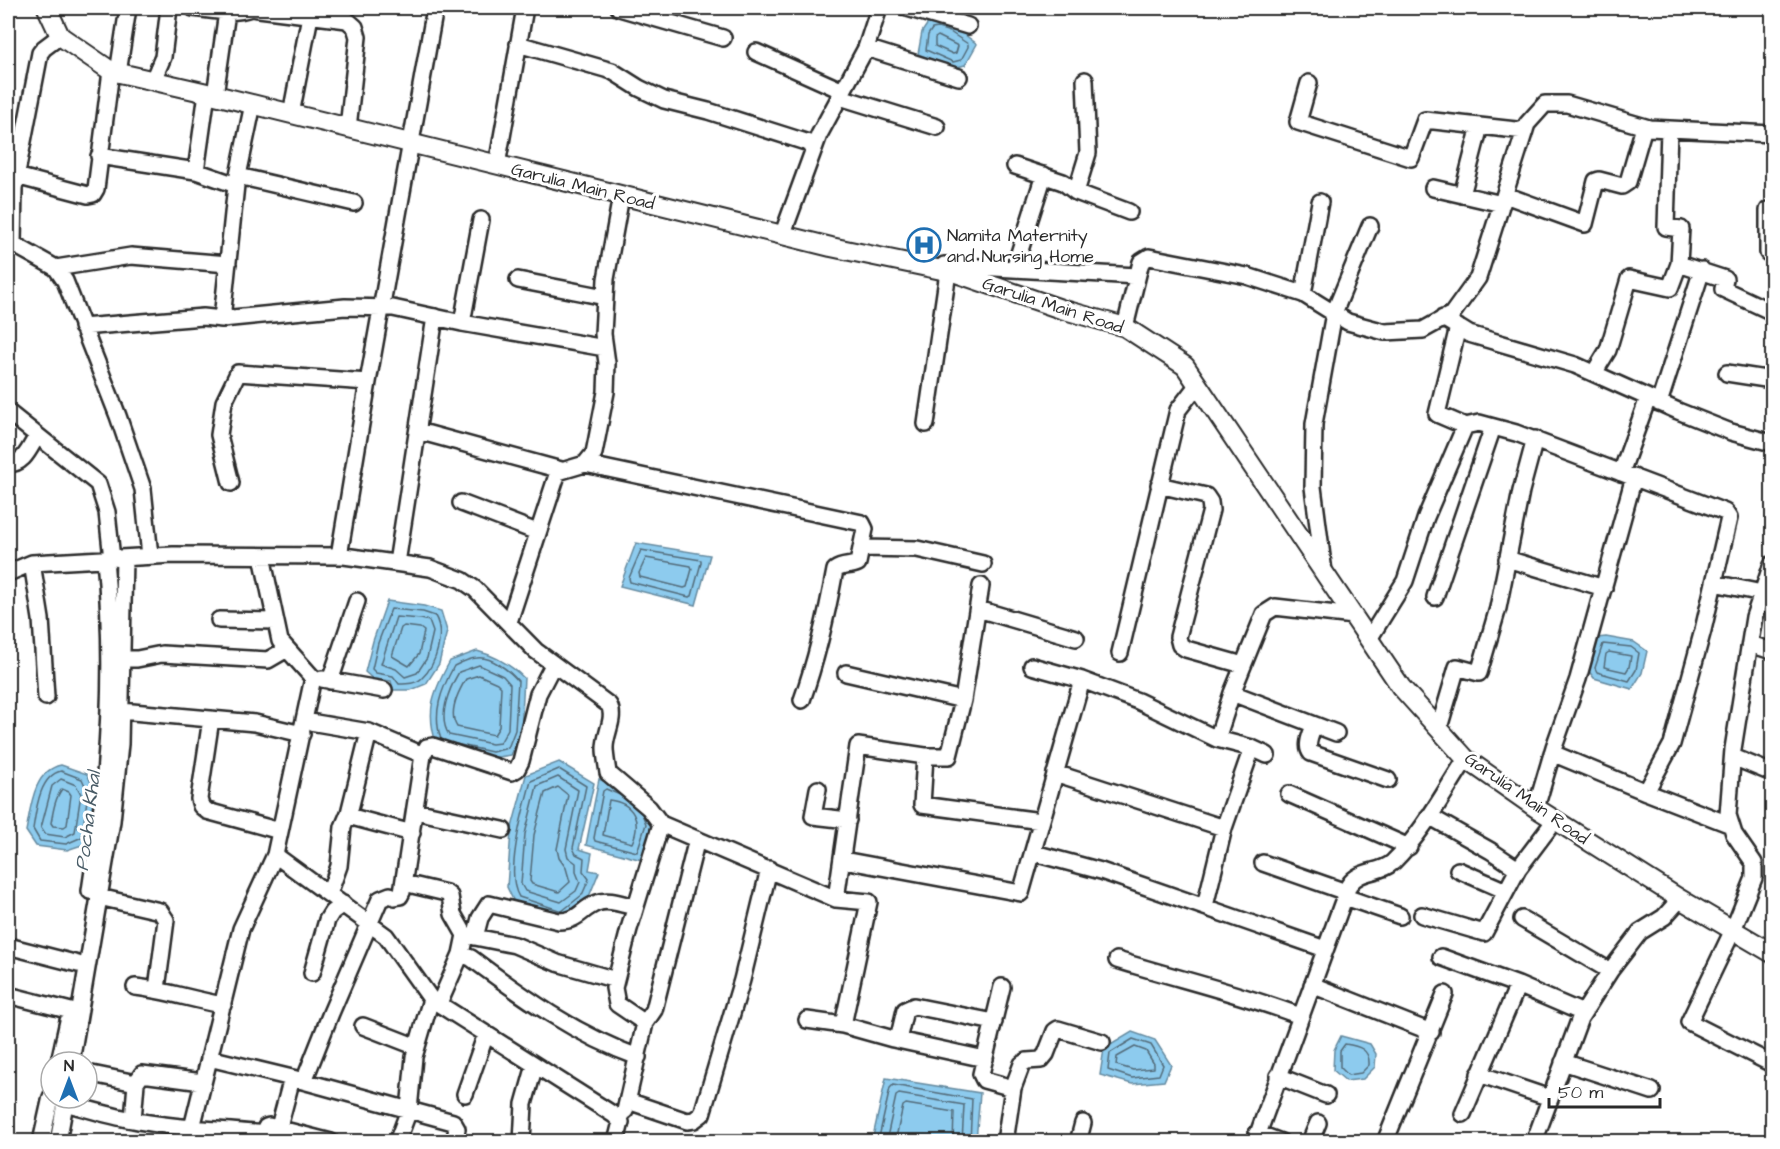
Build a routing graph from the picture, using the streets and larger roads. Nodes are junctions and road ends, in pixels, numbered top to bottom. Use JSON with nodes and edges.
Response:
{"nodes":[{"id":1,"x":47,"y":8,"type":"edge"},
{"id":2,"x":128,"y":8,"type":"edge"},
{"id":3,"x":169,"y":8,"type":"edge"},
{"id":4,"x":193,"y":8,"type":"edge"},
{"id":5,"x":251,"y":8,"type":"edge"},
{"id":6,"x":435,"y":8,"type":"edge"},
{"id":7,"x":525,"y":8,"type":"edge"},
{"id":8,"x":619,"y":8,"type":"edge"},
{"id":9,"x":879,"y":8,"type":"edge"},
{"id":10,"x":907,"y":8,"type":"edge"},
{"id":11,"x":227,"y":12,"type":"junction"},
{"id":12,"x":310,"y":16,"type":"junction"},
{"id":13,"x":968,"y":26,"type":"dead end"},
{"id":14,"x":60,"y":36,"type":"junction"},
{"id":15,"x":723,"y":38,"type":"dead end"},
{"id":16,"x":518,"y":44,"type":"junction"},
{"id":17,"x":866,"y":48,"type":"junction"},
{"id":18,"x":756,"y":52,"type":"dead end"},
{"id":19,"x":114,"y":72,"type":"junction"},
{"id":20,"x":959,"y":76,"type":"dead end"},
{"id":21,"x":1085,"y":80,"type":"dead end"},
{"id":22,"x":153,"y":81,"type":"junction"},
{"id":23,"x":1309,"y":83,"type":"dead end"},
{"id":24,"x":211,"y":94,"type":"junction"},
{"id":25,"x":841,"y":94,"type":"junction"},
{"id":26,"x":253,"y":104,"type":"junction"},
{"id":27,"x":291,"y":114,"type":"junction"},
{"id":28,"x":1480,"y":126,"type":"junction"},
{"id":29,"x":938,"y":127,"type":"dead end"},
{"id":30,"x":1644,"y":127,"type":"junction"},
{"id":31,"x":348,"y":128,"type":"junction"},
{"id":32,"x":1669,"y":129,"type":"junction"},
{"id":33,"x":1525,"y":131,"type":"junction"},
{"id":34,"x":1773,"y":134,"type":"edge"},
{"id":35,"x":410,"y":143,"type":"junction"},
{"id":36,"x":815,"y":145,"type":"junction"},
{"id":37,"x":14,"y":149,"type":"edge"},
{"id":38,"x":99,"y":156,"type":"junction"},
{"id":39,"x":497,"y":165,"type":"junction"},
{"id":40,"x":1016,"y":166,"type":"dead end"},
{"id":41,"x":196,"y":171,"type":"junction"},
{"id":42,"x":1044,"y":175,"type":"junction"},
{"id":43,"x":16,"y":176,"type":"junction"},
{"id":44,"x":237,"y":180,"type":"junction"},
{"id":45,"x":1433,"y":188,"type":"dead end"},
{"id":46,"x":1076,"y":192,"type":"junction"},
{"id":47,"x":621,"y":195,"type":"junction"},
{"id":48,"x":1462,"y":195,"type":"junction"},
{"id":49,"x":1503,"y":200,"type":"junction"},
{"id":50,"x":1320,"y":202,"type":"dead end"},
{"id":51,"x":354,"y":203,"type":"dead end"},
{"id":52,"x":1773,"y":211,"type":"edge"},
{"id":53,"x":1130,"y":212,"type":"dead end"},
{"id":54,"x":481,"y":220,"type":"dead end"},
{"id":55,"x":1370,"y":226,"type":"dead end"},
{"id":56,"x":782,"y":236,"type":"junction"},
{"id":57,"x":10,"y":245,"type":"edge"},
{"id":58,"x":1768,"y":253,"type":"dead end"},
{"id":59,"x":228,"y":264,"type":"junction"},
{"id":60,"x":1679,"y":264,"type":"junction"},
{"id":61,"x":56,"y":268,"type":"junction"},
{"id":62,"x":1014,"y":269,"type":"junction"},
{"id":63,"x":940,"y":270,"type":"junction"},
{"id":64,"x":1702,"y":270,"type":"junction"},
{"id":65,"x":1137,"y":276,"type":"junction"},
{"id":66,"x":518,"y":280,"type":"dead end"},
{"id":67,"x":1303,"y":294,"type":"junction"},
{"id":68,"x":605,"y":297,"type":"junction"},
{"id":69,"x":381,"y":308,"type":"junction"},
{"id":70,"x":1773,"y":312,"type":"edge"},
{"id":71,"x":1334,"y":313,"type":"junction"},
{"id":72,"x":435,"y":317,"type":"junction"},
{"id":73,"x":1443,"y":318,"type":"junction"},
{"id":74,"x":222,"y":319,"type":"junction"},
{"id":75,"x":462,"y":323,"type":"junction"},
{"id":76,"x":82,"y":327,"type":"junction"},
{"id":77,"x":1125,"y":327,"type":"junction"},
{"id":78,"x":1458,"y":327,"type":"junction"},
{"id":79,"x":605,"y":348,"type":"junction"},
{"id":80,"x":1727,"y":372,"type":"dead end"},
{"id":81,"x":1594,"y":373,"type":"junction"},
{"id":82,"x":1773,"y":380,"type":"edge"},
{"id":83,"x":368,"y":382,"type":"junction"},
{"id":84,"x":1198,"y":384,"type":"junction"},
{"id":85,"x":1654,"y":400,"type":"junction"},
{"id":86,"x":8,"y":412,"type":"edge"},
{"id":87,"x":926,"y":424,"type":"dead end"},
{"id":88,"x":1465,"y":426,"type":"junction"},
{"id":89,"x":1493,"y":427,"type":"junction"},
{"id":90,"x":417,"y":430,"type":"junction"},
{"id":91,"x":37,"y":436,"type":"junction"},
{"id":92,"x":1534,"y":439,"type":"junction"},
{"id":93,"x":1773,"y":443,"type":"edge"},
{"id":94,"x":8,"y":464,"type":"edge"},
{"id":95,"x":585,"y":464,"type":"junction"},
{"id":96,"x":561,"y":470,"type":"junction"},
{"id":97,"x":1628,"y":475,"type":"junction"},
{"id":98,"x":231,"y":483,"type":"dead end"},
{"id":99,"x":1159,"y":485,"type":"junction"},
{"id":100,"x":461,"y":503,"type":"dead end"},
{"id":101,"x":537,"y":532,"type":"junction"},
{"id":102,"x":862,"y":548,"type":"junction"},
{"id":103,"x":150,"y":556,"type":"junction"},
{"id":104,"x":262,"y":556,"type":"junction"},
{"id":105,"x":339,"y":556,"type":"junction"},
{"id":106,"x":114,"y":559,"type":"junction"},
{"id":107,"x":1508,"y":559,"type":"junction"},
{"id":108,"x":32,"y":563,"type":"junction"},
{"id":109,"x":397,"y":563,"type":"junction"},
{"id":110,"x":983,"y":564,"type":"dead end"},
{"id":111,"x":1773,"y":564,"type":"edge"},
{"id":112,"x":1324,"y":572,"type":"junction"},
{"id":113,"x":8,"y":573,"type":"edge"},
{"id":114,"x":1714,"y":583,"type":"junction"},
{"id":115,"x":981,"y":586,"type":"dead end"},
{"id":116,"x":1604,"y":588,"type":"junction"},
{"id":117,"x":1762,"y":593,"type":"junction"},
{"id":118,"x":1435,"y":597,"type":"dead end"},
{"id":119,"x":357,"y":601,"type":"dead end"},
{"id":120,"x":978,"y":609,"type":"junction"},
{"id":121,"x":1354,"y":616,"type":"junction"},
{"id":122,"x":219,"y":620,"type":"dead end"},
{"id":123,"x":275,"y":621,"type":"junction"},
{"id":124,"x":509,"y":622,"type":"junction"},
{"id":125,"x":1076,"y":638,"type":"dead end"},
{"id":126,"x":1369,"y":639,"type":"junction"},
{"id":127,"x":1750,"y":644,"type":"junction"},
{"id":128,"x":287,"y":649,"type":"junction"},
{"id":129,"x":1773,"y":651,"type":"edge"},
{"id":130,"x":1120,"y":653,"type":"dead end"},
{"id":131,"x":122,"y":659,"type":"junction"},
{"id":132,"x":553,"y":664,"type":"junction"},
{"id":133,"x":1243,"y":665,"type":"junction"},
{"id":134,"x":1032,"y":666,"type":"dead end"},
{"id":135,"x":846,"y":673,"type":"dead end"},
{"id":136,"x":313,"y":678,"type":"junction"},
{"id":137,"x":1082,"y":680,"type":"junction"},
{"id":138,"x":330,"y":681,"type":"junction"},
{"id":139,"x":384,"y":690,"type":"dead end"},
{"id":140,"x":1232,"y":693,"type":"junction"},
{"id":141,"x":46,"y":697,"type":"dead end"},
{"id":142,"x":802,"y":700,"type":"dead end"},
{"id":143,"x":963,"y":700,"type":"junction"},
{"id":144,"x":121,"y":711,"type":"junction"},
{"id":145,"x":211,"y":719,"type":"junction"},
{"id":146,"x":1314,"y":726,"type":"junction"},
{"id":147,"x":303,"y":727,"type":"junction"},
{"id":148,"x":1439,"y":728,"type":"junction"},
{"id":149,"x":369,"y":732,"type":"junction"},
{"id":150,"x":1336,"y":733,"type":"dead end"},
{"id":151,"x":1217,"y":739,"type":"junction"},
{"id":152,"x":1252,"y":748,"type":"junction"},
{"id":153,"x":1552,"y":753,"type":"junction"},
{"id":154,"x":423,"y":755,"type":"junction"},
{"id":155,"x":1267,"y":755,"type":"dead end"},
{"id":156,"x":925,"y":756,"type":"junction"},
{"id":157,"x":1733,"y":757,"type":"junction"},
{"id":158,"x":1466,"y":759,"type":"junction"},
{"id":159,"x":1773,"y":772,"type":"edge"},
{"id":160,"x":1055,"y":773,"type":"junction"},
{"id":161,"x":1388,"y":780,"type":"dead end"},
{"id":162,"x":818,"y":789,"type":"dead end"},
{"id":163,"x":1646,"y":792,"type":"junction"},
{"id":164,"x":1289,"y":794,"type":"dead end"},
{"id":165,"x":1536,"y":808,"type":"junction"},
{"id":166,"x":415,"y":811,"type":"junction"},
{"id":167,"x":348,"y":816,"type":"junction"},
{"id":168,"x":1429,"y":816,"type":"junction"},
{"id":169,"x":848,"y":820,"type":"junction"},
{"id":170,"x":1555,"y":820,"type":"junction"},
{"id":171,"x":1041,"y":821,"type":"junction"},
{"id":172,"x":661,"y":824,"type":"junction"},
{"id":173,"x":1731,"y":825,"type":"junction"},
{"id":174,"x":1224,"y":828,"type":"junction"},
{"id":175,"x":503,"y":830,"type":"dead end"},
{"id":176,"x":280,"y":831,"type":"junction"},
{"id":177,"x":412,"y":833,"type":"junction"},
{"id":178,"x":697,"y":839,"type":"junction"},
{"id":179,"x":1409,"y":847,"type":"junction"},
{"id":180,"x":1034,"y":853,"type":"junction"},
{"id":181,"x":275,"y":855,"type":"junction"},
{"id":182,"x":843,"y":860,"type":"junction"},
{"id":183,"x":1263,"y":863,"type":"dead end"},
{"id":184,"x":769,"y":869,"type":"junction"},
{"id":185,"x":1518,"y":869,"type":"junction"},
{"id":186,"x":1458,"y":870,"type":"dead end"},
{"id":187,"x":404,"y":883,"type":"junction"},
{"id":188,"x":1506,"y":891,"type":"junction"},
{"id":189,"x":329,"y":894,"type":"junction"},
{"id":190,"x":1346,"y":894,"type":"junction"},
{"id":191,"x":99,"y":897,"type":"junction"},
{"id":192,"x":836,"y":899,"type":"junction"},
{"id":193,"x":1680,"y":899,"type":"junction"},
{"id":194,"x":343,"y":904,"type":"junction"},
{"id":195,"x":1205,"y":906,"type":"junction"},
{"id":196,"x":635,"y":907,"type":"junction"},
{"id":197,"x":1422,"y":915,"type":"dead end"},
{"id":198,"x":1400,"y":916,"type":"dead end"},
{"id":199,"x":1522,"y":919,"type":"dead end"},
{"id":200,"x":369,"y":923,"type":"junction"},
{"id":201,"x":1733,"y":930,"type":"junction"},
{"id":202,"x":470,"y":936,"type":"junction"},
{"id":203,"x":8,"y":946,"type":"edge"},
{"id":204,"x":1325,"y":949,"type":"junction"},
{"id":205,"x":1773,"y":953,"type":"edge"},
{"id":206,"x":460,"y":954,"type":"junction"},
{"id":207,"x":1441,"y":957,"type":"dead end"},
{"id":208,"x":1117,"y":960,"type":"dead end"},
{"id":209,"x":78,"y":964,"type":"junction"},
{"id":210,"x":1610,"y":971,"type":"junction"},
{"id":211,"x":312,"y":973,"type":"dead end"},
{"id":212,"x":616,"y":980,"type":"junction"},
{"id":213,"x":1312,"y":985,"type":"junction"},
{"id":214,"x":1518,"y":985,"type":"junction"},
{"id":215,"x":135,"y":987,"type":"dead end"},
{"id":216,"x":1002,"y":987,"type":"dead end"},
{"id":217,"x":157,"y":989,"type":"junction"},
{"id":218,"x":1445,"y":994,"type":"dead end"},
{"id":219,"x":8,"y":995,"type":"edge"},
{"id":220,"x":435,"y":1001,"type":"junction"},
{"id":221,"x":223,"y":1005,"type":"junction"},
{"id":222,"x":71,"y":1011,"type":"junction"},
{"id":223,"x":1583,"y":1013,"type":"junction"},
{"id":224,"x":1300,"y":1016,"type":"junction"},
{"id":225,"x":807,"y":1020,"type":"dead end"},
{"id":226,"x":994,"y":1022,"type":"junction"},
{"id":227,"x":645,"y":1023,"type":"junction"},
{"id":228,"x":363,"y":1026,"type":"dead end"},
{"id":229,"x":843,"y":1026,"type":"junction"},
{"id":230,"x":1431,"y":1032,"type":"junction"},
{"id":231,"x":486,"y":1034,"type":"junction"},
{"id":232,"x":898,"y":1040,"type":"junction"},
{"id":233,"x":1102,"y":1042,"type":"dead end"},
{"id":234,"x":417,"y":1047,"type":"junction"},
{"id":235,"x":62,"y":1050,"type":"edge"},
{"id":236,"x":73,"y":1050,"type":"edge"},
{"id":237,"x":638,"y":1057,"type":"junction"},
{"id":238,"x":209,"y":1058,"type":"junction"},
{"id":239,"x":985,"y":1059,"type":"junction"},
{"id":240,"x":1563,"y":1062,"type":"junction"},
{"id":241,"x":1773,"y":1064,"type":"edge"},
{"id":242,"x":535,"y":1065,"type":"junction"},
{"id":243,"x":1479,"y":1074,"type":"junction"},
{"id":244,"x":99,"y":1075,"type":"edge"},
{"id":245,"x":1278,"y":1076,"type":"junction"},
{"id":246,"x":298,"y":1079,"type":"junction"},
{"id":247,"x":202,"y":1082,"type":"junction"},
{"id":248,"x":136,"y":1083,"type":"junction"},
{"id":249,"x":1013,"y":1088,"type":"junction"},
{"id":250,"x":1652,"y":1091,"type":"dead end"},
{"id":251,"x":465,"y":1094,"type":"dead end"},
{"id":252,"x":1326,"y":1095,"type":"dead end"},
{"id":253,"x":1550,"y":1098,"type":"junction"},
{"id":254,"x":628,"y":1101,"type":"junction"},
{"id":255,"x":56,"y":1110,"type":"edge"},
{"id":256,"x":60,"y":1110,"type":"edge"},
{"id":257,"x":99,"y":1110,"type":"edge"},
{"id":258,"x":409,"y":1110,"type":"junction"},
{"id":259,"x":1463,"y":1114,"type":"dead end"},
{"id":260,"x":133,"y":1120,"type":"junction"},
{"id":261,"x":621,"y":1122,"type":"junction"},
{"id":262,"x":1083,"y":1123,"type":"dead end"},
{"id":263,"x":1318,"y":1123,"type":"dead end"},
{"id":264,"x":279,"y":1127,"type":"junction"},
{"id":265,"x":192,"y":1128,"type":"junction"},
{"id":266,"x":1256,"y":1137,"type":"edge"},
{"id":267,"x":262,"y":1138,"type":"edge"},
{"id":268,"x":1538,"y":1141,"type":"edge"},
{"id":269,"x":41,"y":1142,"type":"edge"},
{"id":270,"x":58,"y":1142,"type":"edge"},
{"id":271,"x":331,"y":1142,"type":"edge"},
{"id":272,"x":397,"y":1142,"type":"edge"},
{"id":273,"x":454,"y":1142,"type":"edge"},
{"id":274,"x":522,"y":1142,"type":"edge"},
{"id":275,"x":616,"y":1142,"type":"edge"},
{"id":276,"x":1005,"y":1142,"type":"edge"},
{"id":277,"x":1078,"y":1142,"type":"edge"},
{"id":278,"x":1281,"y":1142,"type":"edge"},
{"id":279,"x":1310,"y":1142,"type":"edge"},
{"id":280,"x":1385,"y":1142,"type":"edge"}],
"edges":[{"from":1,"to":14,"type":"street"},
{"from":2,"to":19,"type":"street"},
{"from":3,"to":22,"type":"street"},
{"from":4,"to":11,"type":"street"},
{"from":5,"to":11,"type":"street"},
{"from":5,"to":12,"type":"street"},
{"from":6,"to":35,"type":"street"},
{"from":7,"to":16,"type":"street"},
{"from":8,"to":15,"type":"street"},
{"from":9,"to":17,"type":"street"},
{"from":10,"to":13,"type":"street"},
{"from":11,"to":24,"type":"street"},
{"from":12,"to":27,"type":"street"},
{"from":12,"to":31,"type":"street"},
{"from":14,"to":19,"type":"street","name":"Garulia Main Road"},
{"from":14,"to":37,"type":"street"},
{"from":16,"to":36,"type":"street"},
{"from":16,"to":39,"type":"street"},
{"from":17,"to":20,"type":"street"},
{"from":17,"to":25,"type":"street"},
{"from":18,"to":25,"type":"street"},
{"from":19,"to":22,"type":"street","name":"Garulia Main Road"},
{"from":19,"to":38,"type":"street"},
{"from":21,"to":46,"type":"street"},
{"from":22,"to":24,"type":"street","name":"Garulia Main Road"},
{"from":23,"to":28,"type":"street"},
{"from":24,"to":26,"type":"street","name":"Garulia Main Road"},
{"from":24,"to":41,"type":"street"},
{"from":25,"to":29,"type":"street"},
{"from":25,"to":36,"type":"street"},
{"from":26,"to":27,"type":"street","name":"Garulia Main Road"},
{"from":26,"to":44,"type":"street"},
{"from":27,"to":31,"type":"street","name":"Garulia Main Road"},
{"from":28,"to":33,"type":"street"},
{"from":28,"to":48,"type":"street"},
{"from":30,"to":32,"type":"street"},
{"from":30,"to":33,"type":"street"},
{"from":30,"to":49,"type":"street"},
{"from":31,"to":35,"type":"street","name":"Garulia Main Road"},
{"from":32,"to":34,"type":"street"},
{"from":32,"to":60,"type":"street"},
{"from":33,"to":49,"type":"street"},
{"from":35,"to":39,"type":"street","name":"Garulia Main Road"},
{"from":35,"to":69,"type":"street"},
{"from":36,"to":56,"type":"street"},
{"from":37,"to":43,"type":"street"},
{"from":38,"to":41,"type":"street"},
{"from":38,"to":43,"type":"street"},
{"from":39,"to":47,"type":"street","name":"Garulia Main Road"},
{"from":40,"to":42,"type":"street"},
{"from":41,"to":44,"type":"street"},
{"from":42,"to":46,"type":"street"},
{"from":42,"to":62,"type":"street"},
{"from":43,"to":57,"type":"street"},
{"from":44,"to":51,"type":"street"},
{"from":44,"to":59,"type":"street"},
{"from":45,"to":48,"type":"street"},
{"from":46,"to":53,"type":"street"},
{"from":47,"to":56,"type":"street","name":"Garulia Main Road"},
{"from":47,"to":68,"type":"street"},
{"from":48,"to":49,"type":"street"},
{"from":49,"to":73,"type":"street"},
{"from":50,"to":67,"type":"street"},
{"from":52,"to":58,"type":"street"},
{"from":54,"to":75,"type":"street"},
{"from":55,"to":71,"type":"street"},
{"from":56,"to":63,"type":"street","name":"Garulia Main Road"},
{"from":57,"to":61,"type":"street"},
{"from":59,"to":61,"type":"street"},
{"from":59,"to":74,"type":"street"},
{"from":60,"to":64,"type":"street"},
{"from":60,"to":81,"type":"street"},
{"from":61,"to":76,"type":"street"},
{"from":62,"to":63,"type":"street"},
{"from":62,"to":65,"type":"street"},
{"from":63,"to":77,"type":"street","name":"Garulia Main Road"},
{"from":63,"to":87,"type":"street"},
{"from":64,"to":70,"type":"street"},
{"from":64,"to":85,"type":"street"},
{"from":65,"to":67,"type":"street"},
{"from":65,"to":77,"type":"street"},
{"from":66,"to":68,"type":"street"},
{"from":67,"to":71,"type":"street"},
{"from":68,"to":79,"type":"street"},
{"from":69,"to":72,"type":"street"},
{"from":69,"to":74,"type":"street"},
{"from":69,"to":83,"type":"street"},
{"from":71,"to":73,"type":"street"},
{"from":71,"to":112,"type":"street"},
{"from":72,"to":75,"type":"street"},
{"from":72,"to":90,"type":"street"},
{"from":73,"to":78,"type":"street"},
{"from":74,"to":76,"type":"street"},
{"from":75,"to":79,"type":"street"},
{"from":76,"to":103,"type":"street"},
{"from":77,"to":84,"type":"street","name":"Garulia Main Road"},
{"from":78,"to":81,"type":"street"},
{"from":78,"to":88,"type":"street"},
{"from":79,"to":95,"type":"street"},
{"from":80,"to":82,"type":"street"},
{"from":81,"to":85,"type":"street"},
{"from":83,"to":98,"type":"street"},
{"from":83,"to":105,"type":"street"},
{"from":84,"to":99,"type":"street"},
{"from":84,"to":112,"type":"street","name":"Garulia Main Road"},
{"from":85,"to":93,"type":"street"},
{"from":85,"to":97,"type":"street"},
{"from":86,"to":91,"type":"street"},
{"from":88,"to":89,"type":"street"},
{"from":88,"to":126,"type":"street"},
{"from":89,"to":92,"type":"street"},
{"from":89,"to":118,"type":"street"},
{"from":90,"to":96,"type":"street"},
{"from":90,"to":109,"type":"street"},
{"from":91,"to":94,"type":"street"},
{"from":91,"to":106,"type":"street"},
{"from":92,"to":97,"type":"street"},
{"from":92,"to":107,"type":"street"},
{"from":95,"to":96,"type":"street"},
{"from":95,"to":102,"type":"street"},
{"from":96,"to":101,"type":"street"},
{"from":97,"to":114,"type":"street"},
{"from":97,"to":116,"type":"street"},
{"from":99,"to":130,"type":"street"},
{"from":99,"to":133,"type":"street"},
{"from":100,"to":101,"type":"street"},
{"from":101,"to":124,"type":"street"},
{"from":102,"to":110,"type":"street"},
{"from":102,"to":142,"type":"street"},
{"from":103,"to":104,"type":"street"},
{"from":103,"to":106,"type":"street"},
{"from":104,"to":105,"type":"street"},
{"from":104,"to":123,"type":"street"},
{"from":105,"to":109,"type":"street"},
{"from":106,"to":108,"type":"street"},
{"from":106,"to":131,"type":"street"},
{"from":106,"to":209,"type":"street"},
{"from":107,"to":116,"type":"street"},
{"from":107,"to":148,"type":"street"},
{"from":108,"to":113,"type":"street"},
{"from":108,"to":141,"type":"street"},
{"from":109,"to":124,"type":"street"},
{"from":111,"to":117,"type":"street"},
{"from":112,"to":121,"type":"street","name":"Garulia Main Road"},
{"from":114,"to":117,"type":"street"},
{"from":114,"to":163,"type":"street"},
{"from":115,"to":120,"type":"street"},
{"from":116,"to":153,"type":"street"},
{"from":117,"to":127,"type":"street"},
{"from":119,"to":138,"type":"street"},
{"from":120,"to":125,"type":"street"},
{"from":120,"to":143,"type":"street"},
{"from":121,"to":126,"type":"street","name":"Garulia Main Road"},
{"from":121,"to":133,"type":"street"},
{"from":122,"to":123,"type":"street"},
{"from":123,"to":128,"type":"street"},
{"from":124,"to":132,"type":"street"},
{"from":126,"to":148,"type":"street","name":"Garulia Main Road"},
{"from":127,"to":129,"type":"street"},
{"from":127,"to":157,"type":"street"},
{"from":128,"to":131,"type":"street"},
{"from":128,"to":136,"type":"street"},
{"from":131,"to":144,"type":"street"},
{"from":132,"to":154,"type":"street"},
{"from":132,"to":172,"type":"street"},
{"from":133,"to":140,"type":"street"},
{"from":134,"to":137,"type":"street"},
{"from":135,"to":143,"type":"street"},
{"from":136,"to":138,"type":"street"},
{"from":136,"to":147,"type":"street"},
{"from":137,"to":151,"type":"street"},
{"from":137,"to":160,"type":"street"},
{"from":138,"to":139,"type":"street"},
{"from":140,"to":146,"type":"street"},
{"from":140,"to":151,"type":"street"},
{"from":143,"to":156,"type":"street"},
{"from":144,"to":145,"type":"street"},
{"from":144,"to":191,"type":"street"},
{"from":145,"to":147,"type":"street"},
{"from":145,"to":176,"type":"street"},
{"from":146,"to":150,"type":"street"},
{"from":146,"to":161,"type":"street"},
{"from":147,"to":149,"type":"street"},
{"from":147,"to":176,"type":"street"},
{"from":148,"to":158,"type":"street","name":"Garulia Main Road"},
{"from":149,"to":154,"type":"street"},
{"from":149,"to":167,"type":"street"},
{"from":151,"to":152,"type":"street"},
{"from":152,"to":155,"type":"street"},
{"from":152,"to":174,"type":"street"},
{"from":153,"to":163,"type":"street"},
{"from":153,"to":165,"type":"street"},
{"from":154,"to":166,"type":"street"},
{"from":156,"to":169,"type":"street"},
{"from":156,"to":171,"type":"street"},
{"from":157,"to":159,"type":"street"},
{"from":157,"to":173,"type":"street"},
{"from":158,"to":165,"type":"street","name":"Garulia Main Road"},
{"from":158,"to":168,"type":"street"},
{"from":160,"to":171,"type":"street"},
{"from":160,"to":174,"type":"street"},
{"from":162,"to":169,"type":"street"},
{"from":163,"to":173,"type":"street"},
{"from":164,"to":179,"type":"street"},
{"from":165,"to":170,"type":"street","name":"Garulia Main Road"},
{"from":166,"to":175,"type":"street"},
{"from":166,"to":177,"type":"street"},
{"from":167,"to":177,"type":"street"},
{"from":167,"to":189,"type":"street"},
{"from":168,"to":179,"type":"street"},
{"from":168,"to":185,"type":"street"},
{"from":169,"to":182,"type":"street"},
{"from":170,"to":185,"type":"street"},
{"from":170,"to":193,"type":"street","name":"Garulia Main Road"},
{"from":171,"to":180,"type":"street"},
{"from":172,"to":178,"type":"street"},
{"from":172,"to":196,"type":"street"},
{"from":173,"to":201,"type":"street"},
{"from":174,"to":195,"type":"street"},
{"from":176,"to":181,"type":"street"},
{"from":177,"to":187,"type":"street"},
{"from":178,"to":184,"type":"street"},
{"from":178,"to":227,"type":"street"},
{"from":179,"to":190,"type":"street"},
{"from":180,"to":182,"type":"street"},
{"from":180,"to":195,"type":"street"},
{"from":181,"to":189,"type":"street"},
{"from":181,"to":221,"type":"street"},
{"from":182,"to":192,"type":"street"},
{"from":183,"to":190,"type":"street"},
{"from":184,"to":192,"type":"street"},
{"from":184,"to":254,"type":"street"},
{"from":185,"to":188,"type":"street"},
{"from":186,"to":188,"type":"street"},
{"from":187,"to":200,"type":"street"},
{"from":187,"to":202,"type":"street"},
{"from":188,"to":197,"type":"street"},
{"from":189,"to":194,"type":"street"},
{"from":190,"to":198,"type":"street"},
{"from":190,"to":204,"type":"street"},
{"from":191,"to":217,"type":"street"},
{"from":191,"to":236,"type":"street"},
{"from":192,"to":229,"type":"street"},
{"from":193,"to":201,"type":"street","name":"Garulia Main Road"},
{"from":193,"to":210,"type":"street"},
{"from":194,"to":200,"type":"street"},
{"from":194,"to":211,"type":"street"},
{"from":195,"to":204,"type":"street"},
{"from":196,"to":202,"type":"street"},
{"from":196,"to":212,"type":"street"},
{"from":199,"to":210,"type":"street"},
{"from":200,"to":220,"type":"street"},
{"from":200,"to":246,"type":"street"},
{"from":201,"to":205,"type":"street","name":"Garulia Main Road"},
{"from":201,"to":241,"type":"street"},
{"from":202,"to":206,"type":"street"},
{"from":202,"to":212,"type":"street"},
{"from":203,"to":209,"type":"street"},
{"from":204,"to":213,"type":"street"},
{"from":206,"to":220,"type":"street"},
{"from":206,"to":237,"type":"street"},
{"from":207,"to":214,"type":"street"},
{"from":208,"to":224,"type":"street"},
{"from":209,"to":222,"type":"street"},
{"from":210,"to":223,"type":"street"},
{"from":212,"to":227,"type":"street"},
{"from":213,"to":224,"type":"street"},
{"from":213,"to":230,"type":"street"},
{"from":214,"to":223,"type":"street"},
{"from":214,"to":243,"type":"street"},
{"from":215,"to":217,"type":"street"},
{"from":216,"to":226,"type":"street"},
{"from":217,"to":221,"type":"street"},
{"from":218,"to":230,"type":"street"},
{"from":219,"to":222,"type":"street"},
{"from":220,"to":231,"type":"street"},
{"from":220,"to":234,"type":"street"},
{"from":221,"to":238,"type":"street"},
{"from":222,"to":235,"type":"street"},
{"from":223,"to":240,"type":"street"},
{"from":224,"to":245,"type":"street"},
{"from":225,"to":229,"type":"street"},
{"from":226,"to":232,"type":"street"},
{"from":226,"to":239,"type":"street"},
{"from":227,"to":237,"type":"street"},
{"from":228,"to":234,"type":"street"},
{"from":229,"to":232,"type":"street"},
{"from":230,"to":280,"type":"street"},
{"from":231,"to":242,"type":"street"},
{"from":231,"to":251,"type":"street"},
{"from":232,"to":239,"type":"street"},
{"from":233,"to":249,"type":"street"},
{"from":234,"to":258,"type":"street"},
{"from":237,"to":254,"type":"street"},
{"from":238,"to":246,"type":"street"},
{"from":238,"to":247,"type":"street"},
{"from":239,"to":249,"type":"street"},
{"from":240,"to":250,"type":"street"},
{"from":240,"to":253,"type":"street"},
{"from":242,"to":261,"type":"street"},
{"from":242,"to":274,"type":"street"},
{"from":243,"to":253,"type":"street"},
{"from":243,"to":259,"type":"street"},
{"from":244,"to":248,"type":"street"},
{"from":245,"to":252,"type":"street"},
{"from":245,"to":266,"type":"street"},
{"from":246,"to":258,"type":"street"},
{"from":246,"to":264,"type":"street"},
{"from":247,"to":248,"type":"street"},
{"from":247,"to":265,"type":"street"},
{"from":248,"to":260,"type":"street"},
{"from":249,"to":276,"type":"street"},
{"from":253,"to":268,"type":"street"},
{"from":254,"to":261,"type":"street"},
{"from":255,"to":269,"type":"street"},
{"from":256,"to":270,"type":"street"},
{"from":257,"to":260,"type":"street"},
{"from":258,"to":272,"type":"street"},
{"from":258,"to":273,"type":"street"},
{"from":260,"to":265,"type":"street"},
{"from":261,"to":275,"type":"street"},
{"from":262,"to":277,"type":"street"},
{"from":263,"to":279,"type":"street"},
{"from":264,"to":267,"type":"street"},
{"from":264,"to":271,"type":"street"},
{"from":265,"to":267,"type":"street"},
{"from":266,"to":278,"type":"street"}]}
